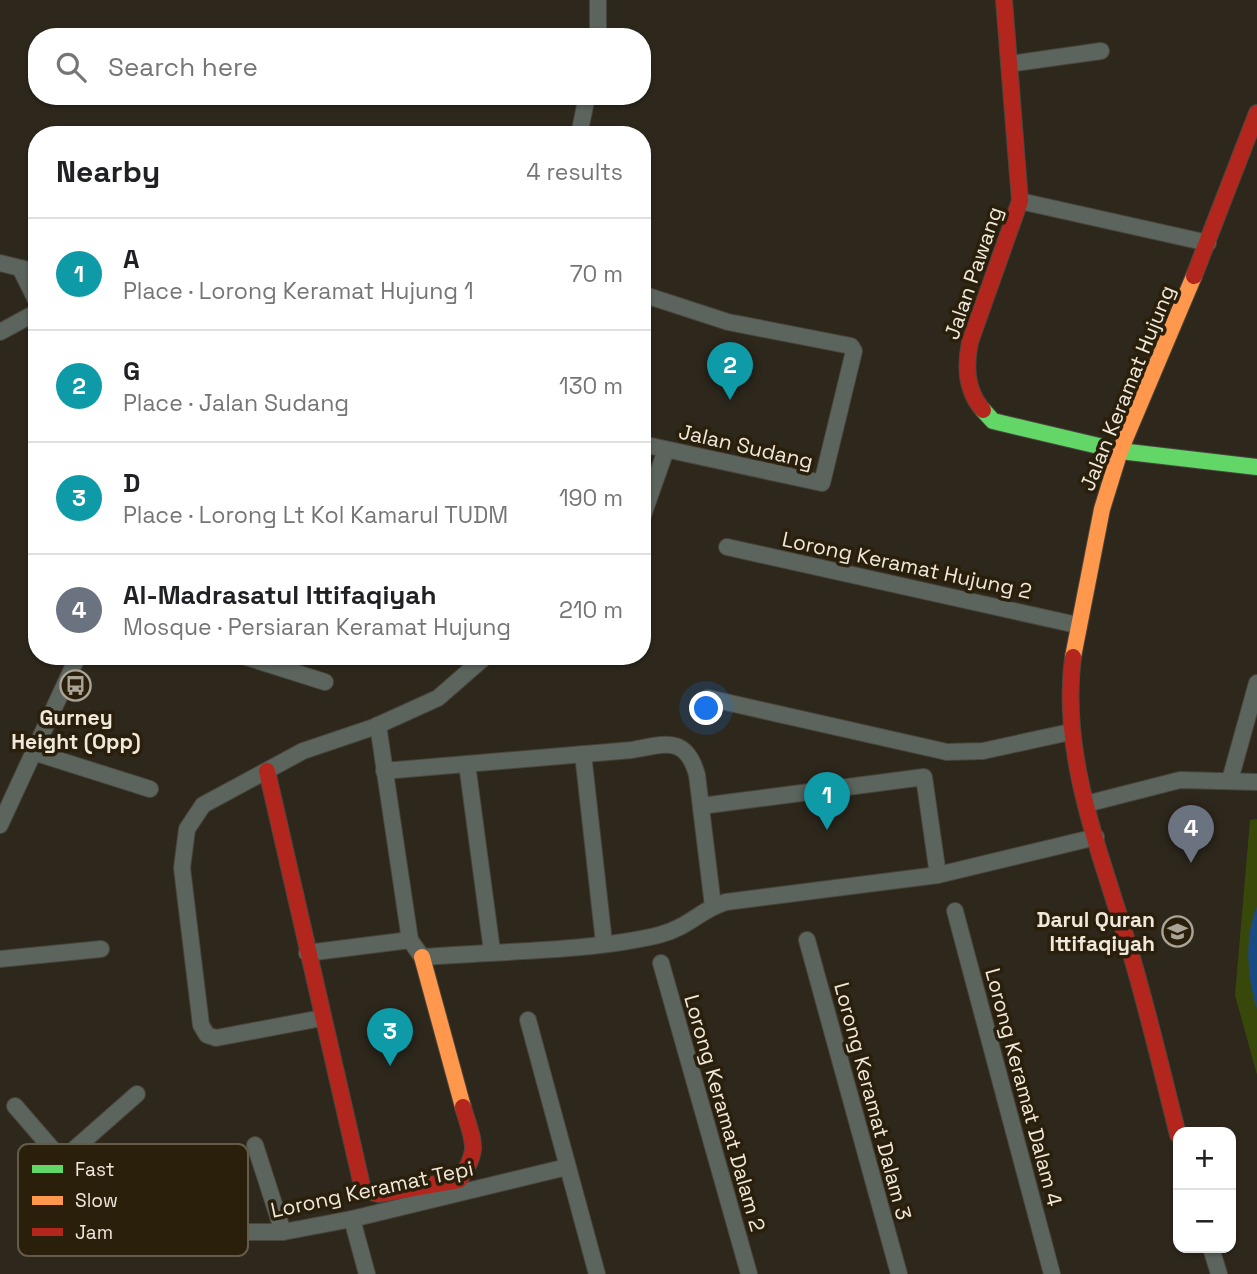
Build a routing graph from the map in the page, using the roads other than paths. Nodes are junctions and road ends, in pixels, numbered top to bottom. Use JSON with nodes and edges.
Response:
{"nodes":[{"id":1,"x":597,"y":0,"type":"edge"},
{"id":2,"x":1004,"y":0,"type":"edge"},
{"id":3,"x":598,"y":28,"type":"edge"},
{"id":4,"x":1101,"y":51,"type":"dead end"},
{"id":5,"x":1009,"y":64,"type":"junction"},
{"id":6,"x":585,"y":105,"type":"edge"},
{"id":7,"x":1257,"y":113,"type":"edge"},
{"id":8,"x":581,"y":126,"type":"edge"},
{"id":9,"x":1020,"y":201,"type":"junction"},
{"id":10,"x":1208,"y":243,"type":"junction"},
{"id":11,"x":0,"y":263,"type":"edge"},
{"id":12,"x":20,"y":268,"type":"junction"},
{"id":13,"x":28,"y":270,"type":"edge"},
{"id":14,"x":28,"y":284,"type":"edge"},
{"id":15,"x":651,"y":297,"type":"edge"},
{"id":16,"x":28,"y":317,"type":"edge"},
{"id":17,"x":0,"y":332,"type":"edge"},
{"id":18,"x":651,"y":446,"type":"edge"},
{"id":19,"x":666,"y":450,"type":"junction"},
{"id":20,"x":1120,"y":451,"type":"junction"},
{"id":21,"x":1257,"y":467,"type":"edge"},
{"id":22,"x":651,"y":492,"type":"edge"},
{"id":23,"x":727,"y":547,"type":"dead end"},
{"id":24,"x":1077,"y":625,"type":"junction"},
{"id":25,"x":74,"y":665,"type":"edge"},
{"id":26,"x":271,"y":665,"type":"edge"},
{"id":27,"x":476,"y":665,"type":"edge"},
{"id":28,"x":325,"y":682,"type":"dead end"},
{"id":29,"x":1257,"y":683,"type":"edge"},
{"id":30,"x":708,"y":698,"type":"dead end"},
{"id":31,"x":378,"y":725,"type":"junction"},
{"id":32,"x":1070,"y":732,"type":"junction"},
{"id":33,"x":33,"y":751,"type":"junction"},
{"id":34,"x":583,"y":754,"type":"junction"},
{"id":35,"x":467,"y":764,"type":"junction"},
{"id":36,"x":267,"y":771,"type":"junction"},
{"id":37,"x":384,"y":771,"type":"junction"},
{"id":38,"x":1230,"y":780,"type":"junction"},
{"id":39,"x":1257,"y":782,"type":"edge"},
{"id":40,"x":150,"y":789,"type":"dead end"},
{"id":41,"x":1086,"y":804,"type":"junction"},
{"id":42,"x":701,"y":806,"type":"junction"},
{"id":43,"x":0,"y":825,"type":"edge"},
{"id":44,"x":1096,"y":837,"type":"junction"},
{"id":45,"x":937,"y":875,"type":"junction"},
{"id":46,"x":713,"y":906,"type":"junction"},
{"id":47,"x":955,"y":911,"type":"dead end"},
{"id":48,"x":410,"y":940,"type":"junction"},
{"id":49,"x":807,"y":940,"type":"dead end"},
{"id":50,"x":604,"y":943,"type":"junction"},
{"id":51,"x":101,"y":949,"type":"dead end"},
{"id":52,"x":492,"y":951,"type":"junction"},
{"id":53,"x":307,"y":953,"type":"junction"},
{"id":54,"x":422,"y":957,"type":"junction"},
{"id":55,"x":0,"y":958,"type":"edge"},
{"id":56,"x":661,"y":963,"type":"dead end"},
{"id":57,"x":322,"y":1018,"type":"junction"},
{"id":58,"x":528,"y":1020,"type":"dead end"},
{"id":59,"x":137,"y":1094,"type":"dead end"},
{"id":60,"x":15,"y":1106,"type":"dead end"},
{"id":61,"x":1176,"y":1127,"type":"edge"},
{"id":62,"x":48,"y":1144,"type":"edge"},
{"id":63,"x":80,"y":1144,"type":"edge"},
{"id":64,"x":255,"y":1144,"type":"dead end"},
{"id":65,"x":567,"y":1167,"type":"junction"},
{"id":66,"x":352,"y":1219,"type":"junction"},
{"id":67,"x":248,"y":1232,"type":"edge"},
{"id":68,"x":283,"y":1232,"type":"junction"},
{"id":69,"x":1213,"y":1253,"type":"edge"},
{"id":70,"x":367,"y":1274,"type":"edge"},
{"id":71,"x":597,"y":1274,"type":"edge"},
{"id":72,"x":749,"y":1274,"type":"edge"},
{"id":73,"x":899,"y":1274,"type":"edge"},
{"id":74,"x":1052,"y":1274,"type":"edge"},
{"id":75,"x":1219,"y":1274,"type":"edge"}],
"edges":[{"from":1,"to":3,"type":"street"},
{"from":2,"to":5,"type":"street","name":"Jalan Pawang"},
{"from":4,"to":5,"type":"street"},
{"from":5,"to":9,"type":"street","name":"Jalan Pawang"},
{"from":6,"to":8,"type":"street"},
{"from":7,"to":10,"type":"street","name":"Jalan Keramat Hujung"},
{"from":9,"to":10,"type":"street"},
{"from":9,"to":20,"type":"street","name":"Jalan Pawang"},
{"from":10,"to":20,"type":"street","name":"Jalan Keramat Hujung"},
{"from":11,"to":12,"type":"street"},
{"from":12,"to":13,"type":"street"},
{"from":12,"to":14,"type":"street"},
{"from":15,"to":19,"type":"street","name":"Jalan Sudang"},
{"from":16,"to":17,"type":"street"},
{"from":18,"to":19,"type":"street","name":"Jalan Sudang"},
{"from":19,"to":22,"type":"street"},
{"from":20,"to":21,"type":"street","name":"Jalan Pawang"},
{"from":20,"to":24,"type":"street","name":"Jalan Keramat Hujung"},
{"from":23,"to":24,"type":"street","name":"Lorong Keramat Hujung 2"},
{"from":24,"to":32,"type":"street","name":"Jalan Keramat Hujung"},
{"from":25,"to":33,"type":"street"},
{"from":26,"to":28,"type":"street"},
{"from":27,"to":31,"type":"street"},
{"from":29,"to":38,"type":"street"},
{"from":30,"to":32,"type":"street"},
{"from":31,"to":36,"type":"street"},
{"from":31,"to":37,"type":"street"},
{"from":32,"to":41,"type":"street","name":"Jalan Keramat Hujung"},
{"from":33,"to":40,"type":"street"},
{"from":33,"to":43,"type":"street"},
{"from":34,"to":35,"type":"street"},
{"from":34,"to":42,"type":"street"},
{"from":34,"to":50,"type":"street"},
{"from":35,"to":37,"type":"street"},
{"from":35,"to":52,"type":"street"},
{"from":36,"to":53,"type":"street"},
{"from":36,"to":57,"type":"street"},
{"from":37,"to":48,"type":"street"},
{"from":38,"to":39,"type":"street"},
{"from":38,"to":41,"type":"street"},
{"from":41,"to":44,"type":"street","name":"Jalan Keramat Hujung"},
{"from":42,"to":45,"type":"street"},
{"from":42,"to":46,"type":"street"},
{"from":44,"to":45,"type":"street"},
{"from":44,"to":61,"type":"street","name":"Jalan Keramat Hujung"},
{"from":45,"to":46,"type":"street"},
{"from":46,"to":50,"type":"street"},
{"from":47,"to":74,"type":"street","name":"Lorong Keramat Dalam 4"},
{"from":48,"to":53,"type":"street"},
{"from":48,"to":54,"type":"street"},
{"from":49,"to":73,"type":"street","name":"Lorong Keramat Dalam 3"},
{"from":50,"to":52,"type":"street"},
{"from":51,"to":55,"type":"street"},
{"from":52,"to":54,"type":"street"},
{"from":53,"to":57,"type":"street"},
{"from":54,"to":57,"type":"street"},
{"from":56,"to":72,"type":"street","name":"Lorong Keramat Dalam 2"},
{"from":58,"to":65,"type":"street"},
{"from":59,"to":63,"type":"street"},
{"from":60,"to":62,"type":"street","name":"Lorong Keramat Tepi"},
{"from":64,"to":68,"type":"street"},
{"from":65,"to":66,"type":"street","name":"Lorong Keramat Tepi"},
{"from":65,"to":71,"type":"street"},
{"from":66,"to":68,"type":"street","name":"Lorong Keramat Tepi"},
{"from":66,"to":70,"type":"street"},
{"from":67,"to":68,"type":"street","name":"Lorong Keramat Tepi"},
{"from":69,"to":75,"type":"street"}]}
